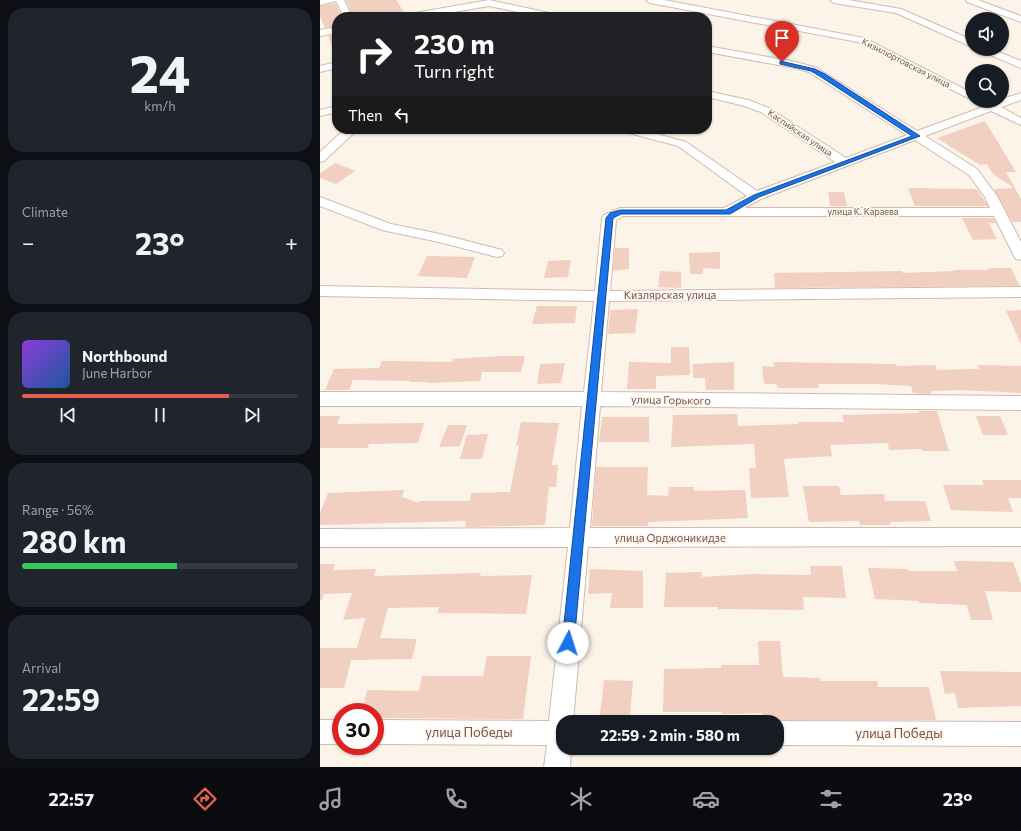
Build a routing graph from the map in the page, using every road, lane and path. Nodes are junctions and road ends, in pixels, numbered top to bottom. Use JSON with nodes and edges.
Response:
{"nodes":[{"id":1,"x":332,"y":0,"type":"edge"},
{"id":2,"x":340,"y":0,"type":"edge"},
{"id":3,"x":650,"y":0,"type":"edge"},
{"id":4,"x":834,"y":0,"type":"edge"},
{"id":5,"x":996,"y":0,"type":"edge"},
{"id":6,"x":973,"y":1,"type":"edge"},
{"id":7,"x":320,"y":2,"type":"edge"},
{"id":8,"x":681,"y":3,"type":"edge"},
{"id":9,"x":346,"y":12,"type":"edge"},
{"id":10,"x":438,"y":12,"type":"edge"},
{"id":11,"x":531,"y":12,"type":"edge"},
{"id":12,"x":669,"y":12,"type":"edge"},
{"id":13,"x":1021,"y":19,"type":"edge"},
{"id":14,"x":332,"y":31,"type":"edge"},
{"id":15,"x":320,"y":33,"type":"edge"},
{"id":16,"x":965,"y":41,"type":"edge"},
{"id":17,"x":712,"y":50,"type":"edge"},
{"id":18,"x":1000,"y":56,"type":"edge"},
{"id":19,"x":1021,"y":65,"type":"edge"},
{"id":20,"x":332,"y":67,"type":"edge"},
{"id":21,"x":320,"y":69,"type":"edge"},
{"id":22,"x":965,"y":93,"type":"edge"},
{"id":23,"x":712,"y":95,"type":"edge"},
{"id":24,"x":1021,"y":96,"type":"edge"},
{"id":25,"x":1009,"y":101,"type":"edge"},
{"id":26,"x":993,"y":108,"type":"joint"},
{"id":27,"x":332,"y":110,"type":"edge"},
{"id":28,"x":320,"y":113,"type":"edge"},
{"id":29,"x":1021,"y":122,"type":"edge"},
{"id":30,"x":346,"y":134,"type":"edge"},
{"id":31,"x":644,"y":134,"type":"edge"},
{"id":32,"x":917,"y":136,"type":"junction"},
{"id":33,"x":320,"y":158,"type":"edge"},
{"id":34,"x":845,"y":163,"type":"junction"},
{"id":35,"x":756,"y":196,"type":"junction"},
{"id":36,"x":320,"y":201,"type":"edge"},
{"id":37,"x":727,"y":212,"type":"junction"},
{"id":38,"x":998,"y":212,"type":"junction"},
{"id":39,"x":497,"y":254,"type":"dead end"},
{"id":40,"x":1021,"y":256,"type":"edge"},
{"id":41,"x":320,"y":291,"type":"edge"},
{"id":42,"x":1021,"y":292,"type":"edge"},
{"id":43,"x":601,"y":296,"type":"junction"},
{"id":44,"x":320,"y":399,"type":"edge"},
{"id":45,"x":591,"y":399,"type":"junction"},
{"id":46,"x":1021,"y":403,"type":"edge"},
{"id":47,"x":1021,"y":537,"type":"edge"},
{"id":48,"x":320,"y":538,"type":"edge"},
{"id":49,"x":578,"y":538,"type":"junction"},
{"id":50,"x":562,"y":715,"type":"edge"},
{"id":51,"x":320,"y":732,"type":"edge"},
{"id":52,"x":332,"y":732,"type":"edge"},
{"id":53,"x":384,"y":732,"type":"edge"},
{"id":54,"x":556,"y":732,"type":"edge"},
{"id":55,"x":784,"y":733,"type":"edge"},
{"id":56,"x":1021,"y":734,"type":"edge"},
{"id":57,"x":558,"y":755,"type":"edge"},
{"id":58,"x":557,"y":767,"type":"edge"}],
"edges":[{"from":1,"to":7,"type":"street"},
{"from":2,"to":9,"type":"street"},
{"from":3,"to":8,"type":"street","name":"Кизилюртовская улица"},
{"from":4,"to":16,"type":"street"},
{"from":5,"to":6,"type":"street"},
{"from":6,"to":13,"type":"street"},
{"from":8,"to":12,"type":"street"},
{"from":8,"to":22,"type":"street","name":"Кизилюртовская улица"},
{"from":10,"to":11,"type":"street"},
{"from":14,"to":15,"type":"street"},
{"from":17,"to":32,"type":"street"},
{"from":18,"to":19,"type":"street"},
{"from":20,"to":21,"type":"street"},
{"from":23,"to":34,"type":"street","name":"Каспийская улица"},
{"from":24,"to":25,"type":"street"},
{"from":26,"to":29,"type":"street"},
{"from":26,"to":32,"type":"street"},
{"from":27,"to":28,"type":"street"},
{"from":30,"to":33,"type":"street"},
{"from":31,"to":35,"type":"street"},
{"from":32,"to":34,"type":"street"},
{"from":32,"to":38,"type":"street"},
{"from":34,"to":35,"type":"street"},
{"from":35,"to":37,"type":"street"},
{"from":36,"to":39,"type":"street"},
{"from":37,"to":38,"type":"street","name":"улица К. Караева"},
{"from":37,"to":43,"type":"street","name":"улица К. Караева"},
{"from":38,"to":40,"type":"street"},
{"from":41,"to":43,"type":"street","name":"Кизлярская улица"},
{"from":42,"to":43,"type":"street","name":"Кизлярская улица"},
{"from":43,"to":45,"type":"street"},
{"from":44,"to":45,"type":"street","name":"улица Горького"},
{"from":45,"to":46,"type":"street","name":"улица Горького"},
{"from":45,"to":49,"type":"street"},
{"from":47,"to":49,"type":"street","name":"улица Орджоникидзе"},
{"from":48,"to":49,"type":"street","name":"улица Орджоникидзе"},
{"from":49,"to":50,"type":"street"},
{"from":51,"to":52,"type":"street"},
{"from":53,"to":54,"type":"street","name":"улица Победы"},
{"from":55,"to":56,"type":"street","name":"улица Победы"},
{"from":57,"to":58,"type":"street"}]}
